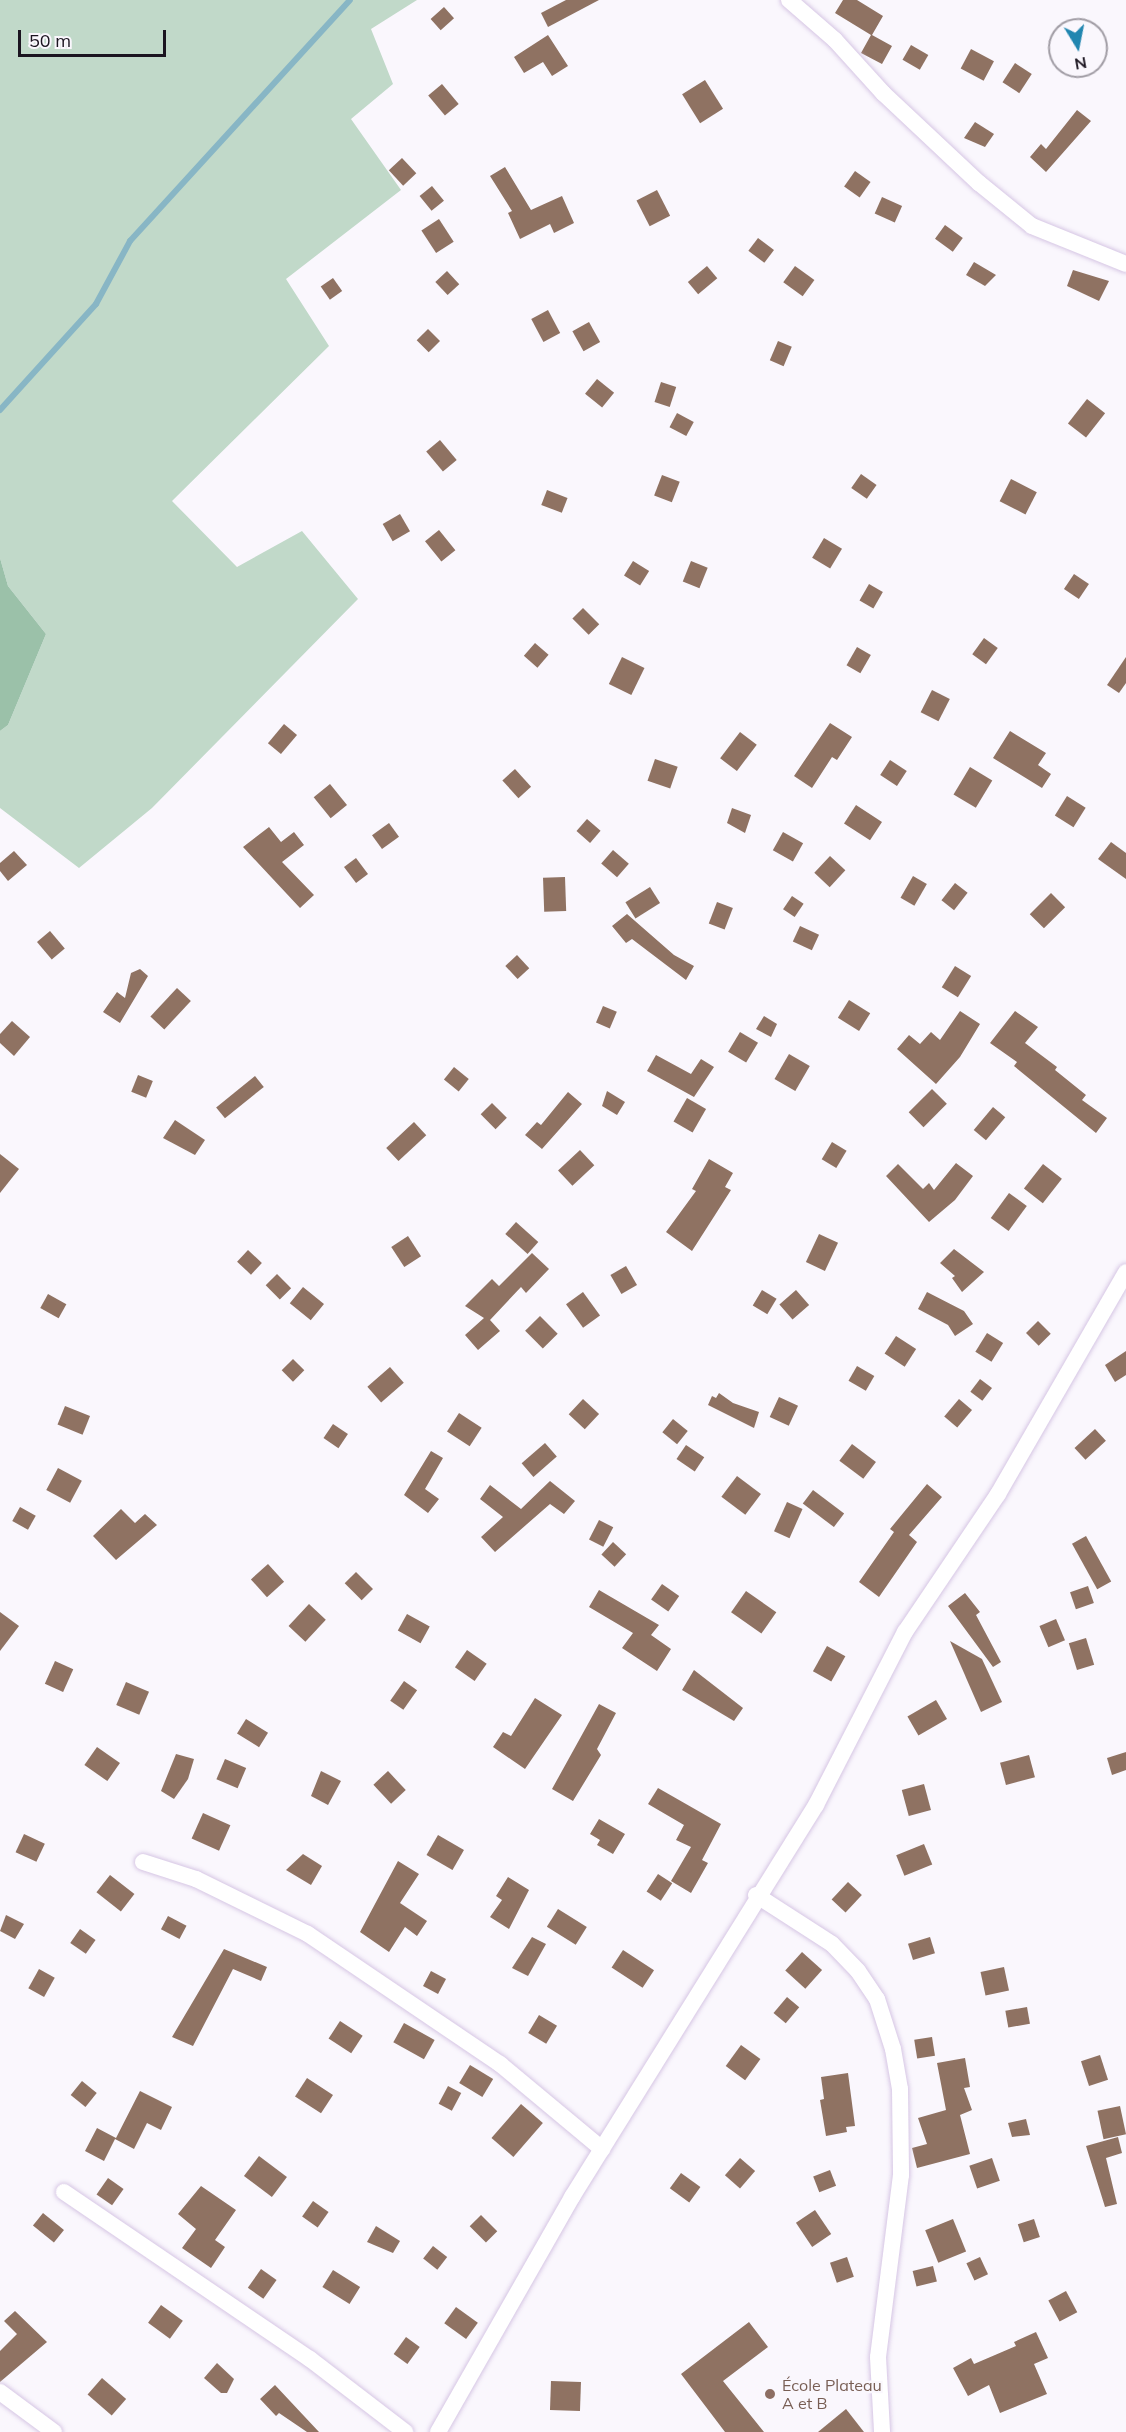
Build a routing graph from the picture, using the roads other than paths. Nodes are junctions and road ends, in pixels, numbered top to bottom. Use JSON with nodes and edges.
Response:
{"nodes":[{"id":1,"x":789,"y":0,"type":"edge"},
{"id":2,"x":1126,"y":264,"type":"edge"},
{"id":3,"x":1126,"y":1272,"type":"edge"},
{"id":4,"x":142,"y":1862,"type":"dead end"},
{"id":5,"x":756,"y":1895,"type":"junction"},
{"id":6,"x":602,"y":2149,"type":"junction"},
{"id":7,"x":64,"y":2192,"type":"dead end"},
{"id":8,"x":0,"y":2392,"type":"edge"},
{"id":9,"x":54,"y":2432,"type":"edge"},
{"id":10,"x":405,"y":2432,"type":"edge"},
{"id":11,"x":438,"y":2432,"type":"edge"},
{"id":12,"x":882,"y":2432,"type":"edge"}],
"edges":[{"from":1,"to":2,"type":"street"},
{"from":3,"to":5,"type":"street"},
{"from":4,"to":6,"type":"street"},
{"from":5,"to":6,"type":"street"},
{"from":5,"to":12,"type":"street"},
{"from":6,"to":11,"type":"street"},
{"from":7,"to":10,"type":"street"},
{"from":8,"to":9,"type":"street"}]}
